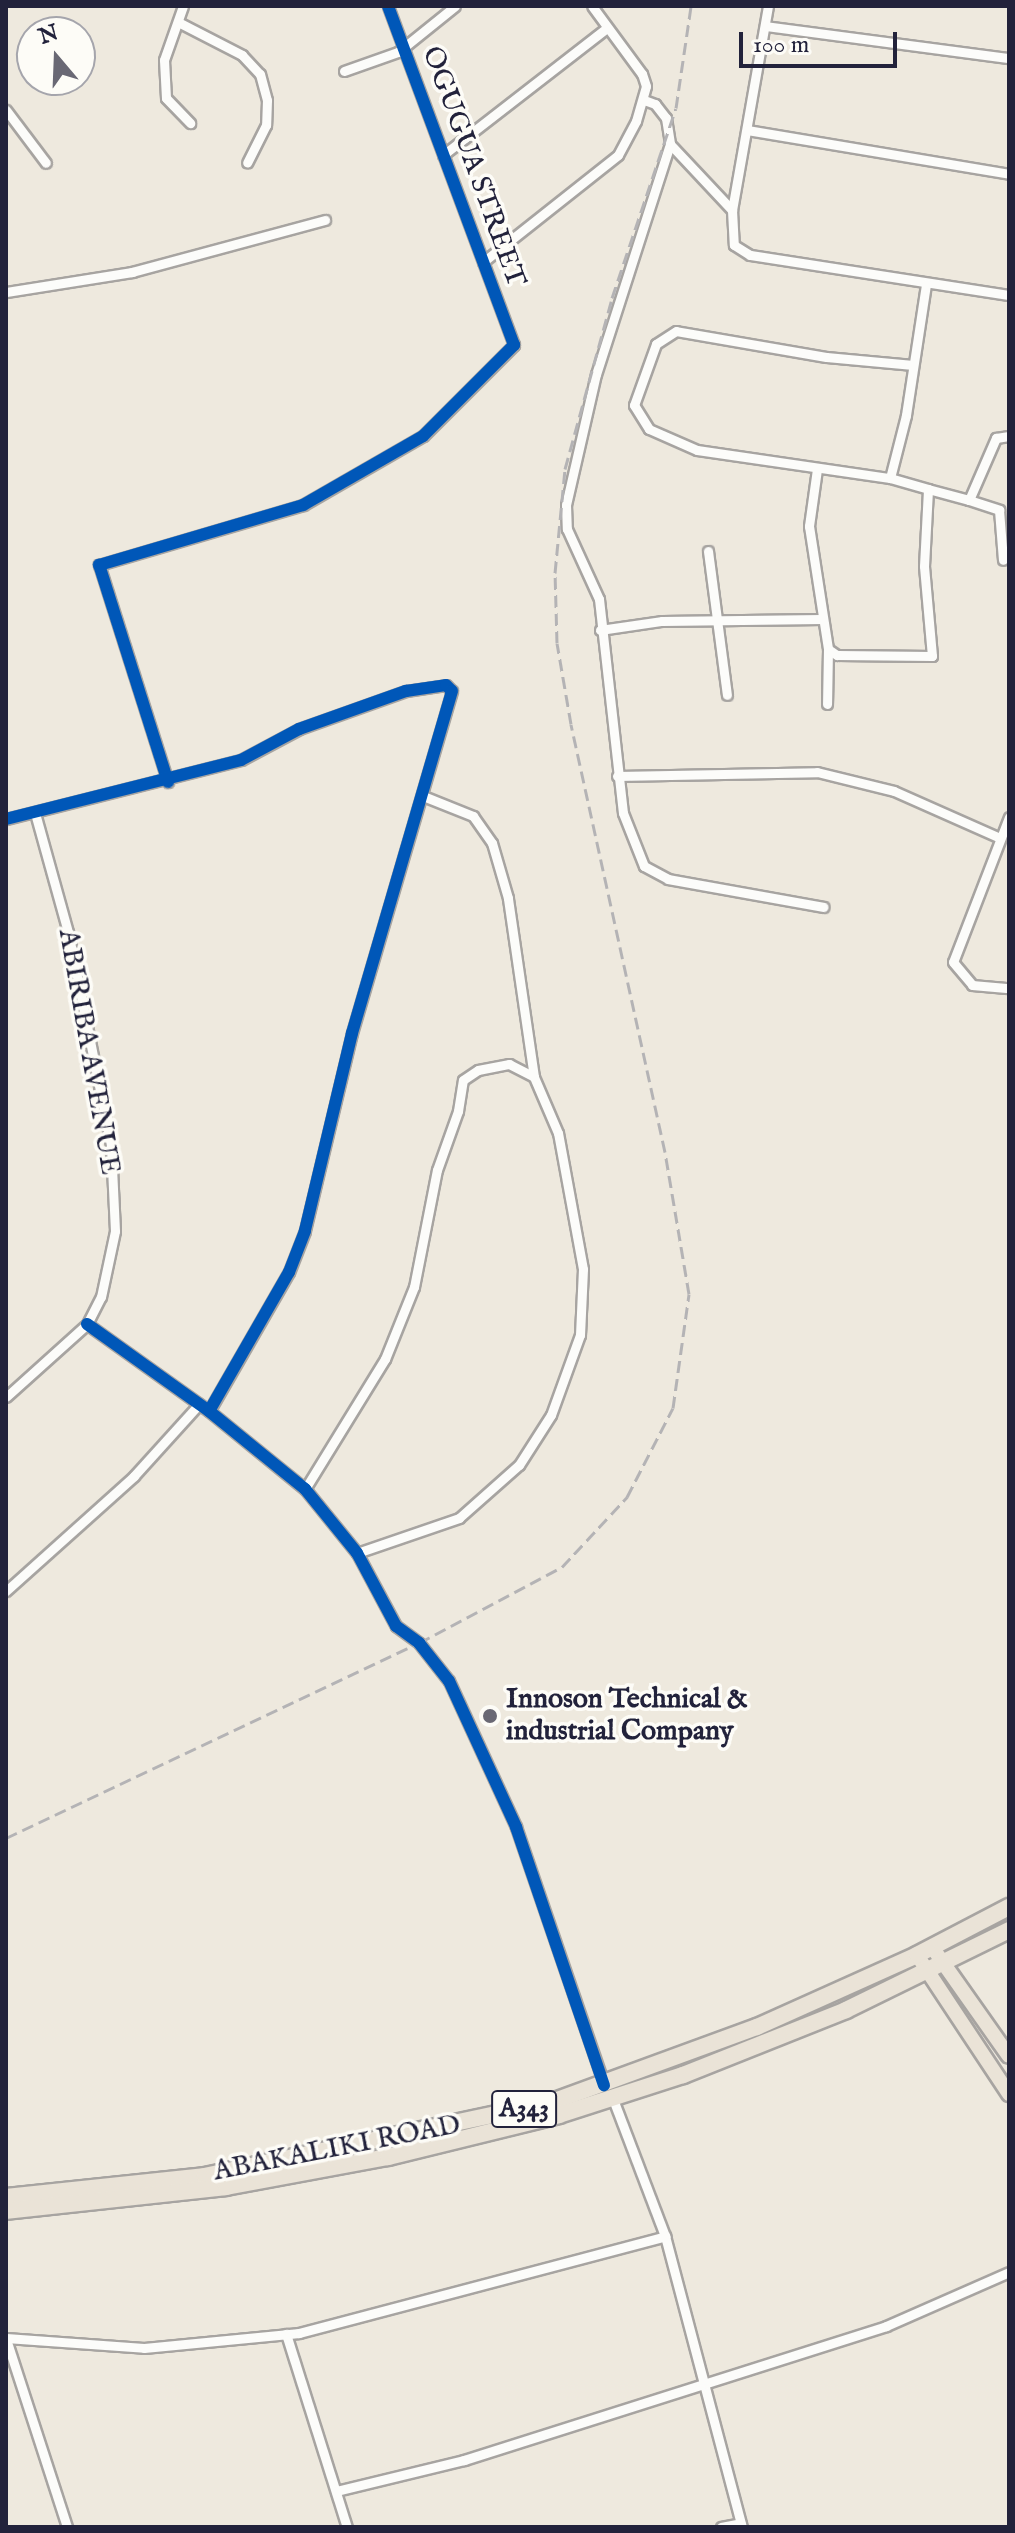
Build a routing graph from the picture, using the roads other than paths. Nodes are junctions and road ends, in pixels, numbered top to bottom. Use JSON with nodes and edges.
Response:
{"nodes":[{"id":1,"x":183,"y":6,"type":"edge"},
{"id":2,"x":388,"y":6,"type":"edge"},
{"id":3,"x":455,"y":6,"type":"edge"},
{"id":4,"x":592,"y":6,"type":"edge"},
{"id":5,"x":768,"y":6,"type":"edge"},
{"id":6,"x":180,"y":23,"type":"junction"},
{"id":7,"x":765,"y":26,"type":"junction"},
{"id":8,"x":607,"y":28,"type":"junction"},
{"id":9,"x":403,"y":44,"type":"junction"},
{"id":10,"x":1009,"y":58,"type":"edge"},
{"id":11,"x":344,"y":71,"type":"dead end"},
{"id":12,"x":644,"y":100,"type":"junction"},
{"id":13,"x":6,"y":110,"type":"edge"},
{"id":14,"x":190,"y":123,"type":"dead end"},
{"id":15,"x":747,"y":130,"type":"junction"},
{"id":16,"x":670,"y":144,"type":"junction"},
{"id":17,"x":443,"y":155,"type":"junction"},
{"id":18,"x":46,"y":163,"type":"dead end"},
{"id":19,"x":247,"y":163,"type":"dead end"},
{"id":20,"x":1009,"y":174,"type":"edge"},
{"id":21,"x":732,"y":210,"type":"junction"},
{"id":22,"x":325,"y":220,"type":"dead end"},
{"id":23,"x":483,"y":262,"type":"junction"},
{"id":24,"x":926,"y":284,"type":"junction"},
{"id":25,"x":6,"y":292,"type":"edge"},
{"id":26,"x":1009,"y":295,"type":"edge"},
{"id":27,"x":913,"y":365,"type":"junction"},
{"id":28,"x":1009,"y":436,"type":"edge"},
{"id":29,"x":817,"y":469,"type":"junction"},
{"id":30,"x":890,"y":478,"type":"junction"},
{"id":31,"x":928,"y":489,"type":"junction"},
{"id":32,"x":969,"y":500,"type":"junction"},
{"id":33,"x":708,"y":551,"type":"dead end"},
{"id":34,"x":1003,"y":560,"type":"dead end"},
{"id":35,"x":822,"y":619,"type":"junction"},
{"id":36,"x":714,"y":620,"type":"junction"},
{"id":37,"x":600,"y":630,"type":"junction"},
{"id":38,"x":828,"y":649,"type":"junction"},
{"id":39,"x":727,"y":695,"type":"dead end"},
{"id":40,"x":827,"y":704,"type":"dead end"},
{"id":41,"x":617,"y":776,"type":"junction"},
{"id":42,"x":168,"y":782,"type":"junction"},
{"id":43,"x":423,"y":796,"type":"junction"},
{"id":44,"x":35,"y":813,"type":"junction"},
{"id":45,"x":1009,"y":817,"type":"edge"},
{"id":46,"x":6,"y":819,"type":"edge"},
{"id":47,"x":1000,"y":838,"type":"junction"},
{"id":48,"x":823,"y":907,"type":"dead end"},
{"id":49,"x":1009,"y":988,"type":"edge"},
{"id":50,"x":534,"y":1077,"type":"junction"},
{"id":51,"x":87,"y":1324,"type":"junction"},
{"id":52,"x":6,"y":1397,"type":"edge"},
{"id":53,"x":199,"y":1404,"type":"junction"},
{"id":54,"x":209,"y":1411,"type":"junction"},
{"id":55,"x":305,"y":1489,"type":"junction"},
{"id":56,"x":357,"y":1553,"type":"junction"},
{"id":57,"x":6,"y":1591,"type":"edge"},
{"id":58,"x":1009,"y":1907,"type":"edge"},
{"id":59,"x":1009,"y":1930,"type":"edge"},
{"id":60,"x":925,"y":1951,"type":"junction"},
{"id":61,"x":944,"y":1965,"type":"junction"},
{"id":62,"x":928,"y":1972,"type":"junction"},
{"id":63,"x":1009,"y":2056,"type":"edge"},
{"id":64,"x":609,"y":2092,"type":"junction"},
{"id":65,"x":1009,"y":2094,"type":"edge"},
{"id":66,"x":6,"y":2197,"type":"edge"},
{"id":67,"x":6,"y":2211,"type":"edge"},
{"id":68,"x":665,"y":2236,"type":"junction"},
{"id":69,"x":1009,"y":2272,"type":"edge"},
{"id":70,"x":286,"y":2334,"type":"junction"},
{"id":71,"x":6,"y":2338,"type":"edge"},
{"id":72,"x":704,"y":2382,"type":"junction"},
{"id":73,"x":336,"y":2491,"type":"junction"},
{"id":74,"x":741,"y":2525,"type":"edge"},
{"id":75,"x":67,"y":2527,"type":"edge"},
{"id":76,"x":347,"y":2527,"type":"edge"},
{"id":77,"x":721,"y":2527,"type":"edge"}],
"edges":[{"from":1,"to":6,"type":"street"},
{"from":2,"to":9,"type":"street","name":"OGUGUA STREET"},
{"from":3,"to":9,"type":"street"},
{"from":4,"to":8,"type":"street"},
{"from":5,"to":7,"type":"street"},
{"from":6,"to":14,"type":"street"},
{"from":6,"to":19,"type":"street"},
{"from":7,"to":10,"type":"street"},
{"from":7,"to":15,"type":"street"},
{"from":8,"to":12,"type":"street"},
{"from":8,"to":17,"type":"street"},
{"from":9,"to":11,"type":"street"},
{"from":9,"to":17,"type":"street","name":"OGUGUA STREET"},
{"from":12,"to":16,"type":"street"},
{"from":12,"to":23,"type":"street"},
{"from":13,"to":18,"type":"street"},
{"from":15,"to":20,"type":"street"},
{"from":15,"to":21,"type":"street"},
{"from":16,"to":21,"type":"street"},
{"from":16,"to":37,"type":"street"},
{"from":17,"to":23,"type":"street","name":"OGUGUA STREET"},
{"from":21,"to":24,"type":"street"},
{"from":22,"to":25,"type":"street"},
{"from":23,"to":42,"type":"street","name":"OGUGUA STREET"},
{"from":24,"to":26,"type":"street"},
{"from":24,"to":27,"type":"street"},
{"from":27,"to":29,"type":"street"},
{"from":27,"to":30,"type":"street"},
{"from":28,"to":32,"type":"street"},
{"from":29,"to":30,"type":"street"},
{"from":29,"to":35,"type":"street"},
{"from":30,"to":31,"type":"street"},
{"from":31,"to":32,"type":"street"},
{"from":31,"to":38,"type":"street"},
{"from":32,"to":34,"type":"street"},
{"from":33,"to":36,"type":"street"},
{"from":35,"to":36,"type":"street"},
{"from":35,"to":38,"type":"street"},
{"from":36,"to":37,"type":"street"},
{"from":36,"to":39,"type":"street"},
{"from":37,"to":41,"type":"street"},
{"from":38,"to":40,"type":"street"},
{"from":41,"to":47,"type":"street"},
{"from":41,"to":48,"type":"street"},
{"from":42,"to":43,"type":"street"},
{"from":42,"to":44,"type":"street"},
{"from":43,"to":50,"type":"street"},
{"from":43,"to":54,"type":"street"},
{"from":44,"to":46,"type":"street"},
{"from":44,"to":51,"type":"street","name":"ABIRIBA AVENUE"},
{"from":45,"to":47,"type":"street"},
{"from":47,"to":49,"type":"street"},
{"from":50,"to":55,"type":"street"},
{"from":50,"to":56,"type":"street"},
{"from":51,"to":52,"type":"street","name":"ABIRIBA AVENUE"},
{"from":51,"to":53,"type":"street"},
{"from":53,"to":54,"type":"street"},
{"from":53,"to":57,"type":"street"},
{"from":54,"to":55,"type":"street"},
{"from":55,"to":56,"type":"street"},
{"from":56,"to":64,"type":"street"},
{"from":58,"to":60,"type":"highway","name":"ABAKALIKI ROAD","number":"A343"},
{"from":59,"to":61,"type":"highway","name":"ABAKALIKI ROAD","number":"A343"},
{"from":60,"to":61,"type":"main road"},
{"from":60,"to":62,"type":"main road"},
{"from":60,"to":64,"type":"highway","name":"ABAKALIKI ROAD","number":"A343"},
{"from":61,"to":62,"type":"highway","name":"ABAKALIKI ROAD","number":"A343"},
{"from":61,"to":63,"type":"main road"},
{"from":62,"to":64,"type":"highway","name":"ABAKALIKI ROAD","number":"A343"},
{"from":62,"to":65,"type":"main road"},
{"from":64,"to":66,"type":"highway","name":"ABAKALIKI ROAD","number":"A343"},
{"from":64,"to":67,"type":"highway","name":"ABAKALIKI ROAD","number":"A343"},
{"from":64,"to":68,"type":"street"},
{"from":68,"to":70,"type":"street"},
{"from":68,"to":72,"type":"street"},
{"from":69,"to":72,"type":"street"},
{"from":70,"to":71,"type":"street"},
{"from":70,"to":73,"type":"street"},
{"from":71,"to":75,"type":"street"},
{"from":72,"to":73,"type":"street"},
{"from":72,"to":74,"type":"street"},
{"from":73,"to":76,"type":"street"},
{"from":74,"to":77,"type":"street"}]}
